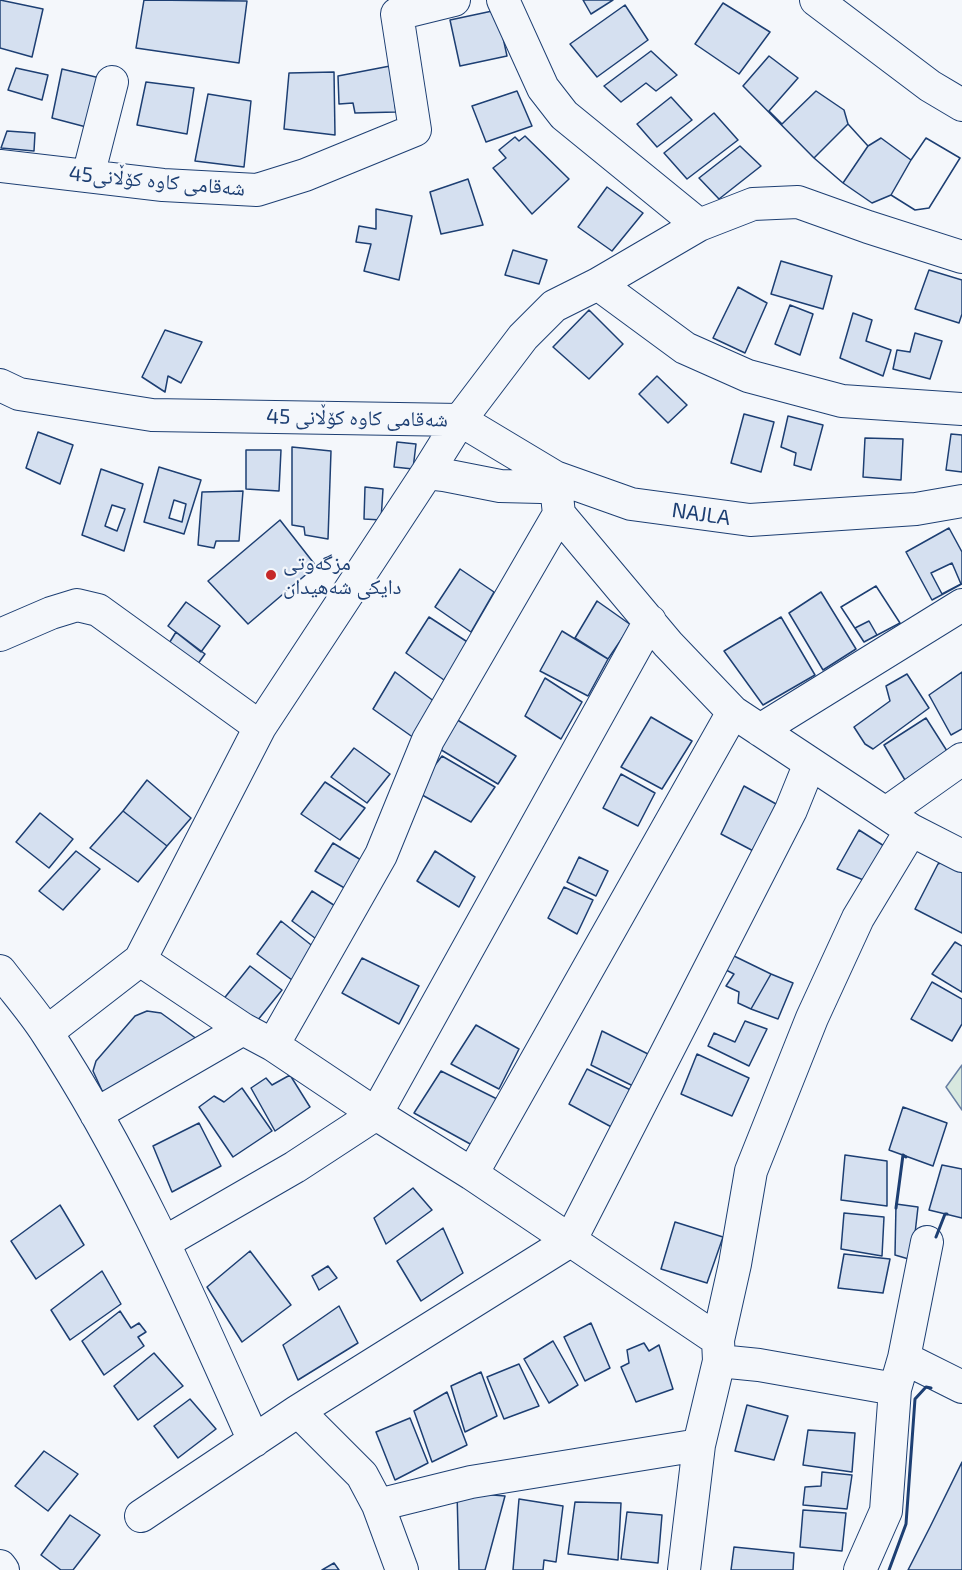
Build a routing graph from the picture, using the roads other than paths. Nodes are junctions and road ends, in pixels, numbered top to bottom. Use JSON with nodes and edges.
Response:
{"nodes":[{"id":1,"x":454,"y":0,"type":"edge"},
{"id":2,"x":503,"y":0,"type":"edge"},
{"id":3,"x":816,"y":0,"type":"edge"},
{"id":4,"x":112,"y":82,"type":"dead end"},
{"id":5,"x":962,"y":105,"type":"edge"},
{"id":6,"x":0,"y":166,"type":"edge"},
{"id":7,"x":88,"y":176,"type":"junction"},
{"id":8,"x":699,"y":225,"type":"junction"},
{"id":9,"x":962,"y":257,"type":"edge"},
{"id":10,"x":598,"y":284,"type":"junction"},
{"id":11,"x":0,"y":385,"type":"edge"},
{"id":12,"x":962,"y":409,"type":"edge"},
{"id":13,"x":460,"y":420,"type":"junction"},
{"id":14,"x":427,"y":473,"type":"junction"},
{"id":15,"x":555,"y":477,"type":"junction"},
{"id":16,"x":962,"y":501,"type":"edge"},
{"id":17,"x":559,"y":514,"type":"junction"},
{"id":18,"x":962,"y":605,"type":"edge"},
{"id":19,"x":650,"y":621,"type":"junction"},
{"id":20,"x":0,"y":635,"type":"edge"},
{"id":21,"x":733,"y":712,"type":"junction"},
{"id":22,"x":260,"y":727,"type":"junction"},
{"id":23,"x":760,"y":730,"type":"junction"},
{"id":24,"x":962,"y":759,"type":"edge"},
{"id":25,"x":810,"y":763,"type":"junction"},
{"id":26,"x":899,"y":821,"type":"junction"},
{"id":27,"x":962,"y":856,"type":"edge"},
{"id":28,"x":140,"y":960,"type":"junction"},
{"id":29,"x":0,"y":971,"type":"edge"},
{"id":30,"x":243,"y":1029,"type":"junction"},
{"id":31,"x":47,"y":1032,"type":"junction"},
{"id":32,"x":273,"y":1045,"type":"junction"},
{"id":33,"x":96,"y":1114,"type":"junction"},
{"id":34,"x":376,"y":1114,"type":"junction"},
{"id":35,"x":472,"y":1174,"type":"junction"},
{"id":36,"x":570,"y":1241,"type":"junction"},
{"id":37,"x":165,"y":1242,"type":"junction"},
{"id":38,"x":927,"y":1242,"type":"dead end"},
{"id":39,"x":718,"y":1350,"type":"junction"},
{"id":40,"x":904,"y":1358,"type":"junction"},
{"id":41,"x":962,"y":1387,"type":"edge"},
{"id":42,"x":895,"y":1389,"type":"junction"},
{"id":43,"x":298,"y":1411,"type":"junction"},
{"id":44,"x":254,"y":1440,"type":"junction"},
{"id":45,"x":699,"y":1445,"type":"junction"},
{"id":46,"x":378,"y":1505,"type":"junction"},
{"id":47,"x":141,"y":1516,"type":"dead end"},
{"id":48,"x":0,"y":1566,"type":"edge"},
{"id":49,"x":3,"y":1570,"type":"edge"},
{"id":50,"x":402,"y":1570,"type":"edge"},
{"id":51,"x":684,"y":1570,"type":"edge"},
{"id":52,"x":860,"y":1570,"type":"edge"}],
"edges":[{"from":1,"to":7,"type":"street","name":"شەقامی کاوە کۆڵانی45"},
{"from":2,"to":8,"type":"street"},
{"from":3,"to":5,"type":"street"},
{"from":4,"to":7,"type":"street"},
{"from":6,"to":7,"type":"street","name":"شەقامی کاوە کۆڵانی45"},
{"from":8,"to":9,"type":"street"},
{"from":8,"to":10,"type":"street"},
{"from":10,"to":12,"type":"street"},
{"from":10,"to":13,"type":"street"},
{"from":11,"to":13,"type":"street","name":"شەقامی کاوە کۆڵانی 45"},
{"from":13,"to":14,"type":"street","name":"شەقامی کاوە کۆڵانی 45"},
{"from":13,"to":15,"type":"street","name":"NAJLA"},
{"from":14,"to":15,"type":"street"},
{"from":14,"to":22,"type":"street","name":"شەقامی کاوە کۆڵانی 45"},
{"from":15,"to":16,"type":"street","name":"NAJLA"},
{"from":15,"to":17,"type":"street"},
{"from":17,"to":19,"type":"street"},
{"from":17,"to":32,"type":"street"},
{"from":18,"to":23,"type":"street"},
{"from":19,"to":21,"type":"street"},
{"from":19,"to":34,"type":"street"},
{"from":20,"to":22,"type":"street"},
{"from":21,"to":23,"type":"street"},
{"from":21,"to":35,"type":"street"},
{"from":22,"to":28,"type":"street","name":"شەقامی کاوە کۆڵانی 45"},
{"from":23,"to":25,"type":"street"},
{"from":24,"to":26,"type":"street"},
{"from":25,"to":26,"type":"street"},
{"from":25,"to":36,"type":"street"},
{"from":26,"to":27,"type":"street"},
{"from":26,"to":39,"type":"street"},
{"from":28,"to":30,"type":"street"},
{"from":28,"to":31,"type":"street"},
{"from":29,"to":31,"type":"street"},
{"from":30,"to":32,"type":"street"},
{"from":30,"to":33,"type":"street"},
{"from":31,"to":33,"type":"street"},
{"from":32,"to":34,"type":"street"},
{"from":33,"to":37,"type":"street"},
{"from":34,"to":35,"type":"street"},
{"from":34,"to":37,"type":"street"},
{"from":35,"to":36,"type":"street"},
{"from":36,"to":39,"type":"street"},
{"from":36,"to":43,"type":"street"},
{"from":37,"to":44,"type":"street"},
{"from":38,"to":40,"type":"street"},
{"from":39,"to":42,"type":"street"},
{"from":39,"to":45,"type":"street"},
{"from":40,"to":41,"type":"street"},
{"from":40,"to":42,"type":"street"},
{"from":42,"to":52,"type":"street"},
{"from":43,"to":44,"type":"street"},
{"from":43,"to":46,"type":"street"},
{"from":44,"to":47,"type":"street"},
{"from":45,"to":46,"type":"street"},
{"from":45,"to":51,"type":"street"},
{"from":46,"to":50,"type":"street"},
{"from":48,"to":49,"type":"street"}]}
